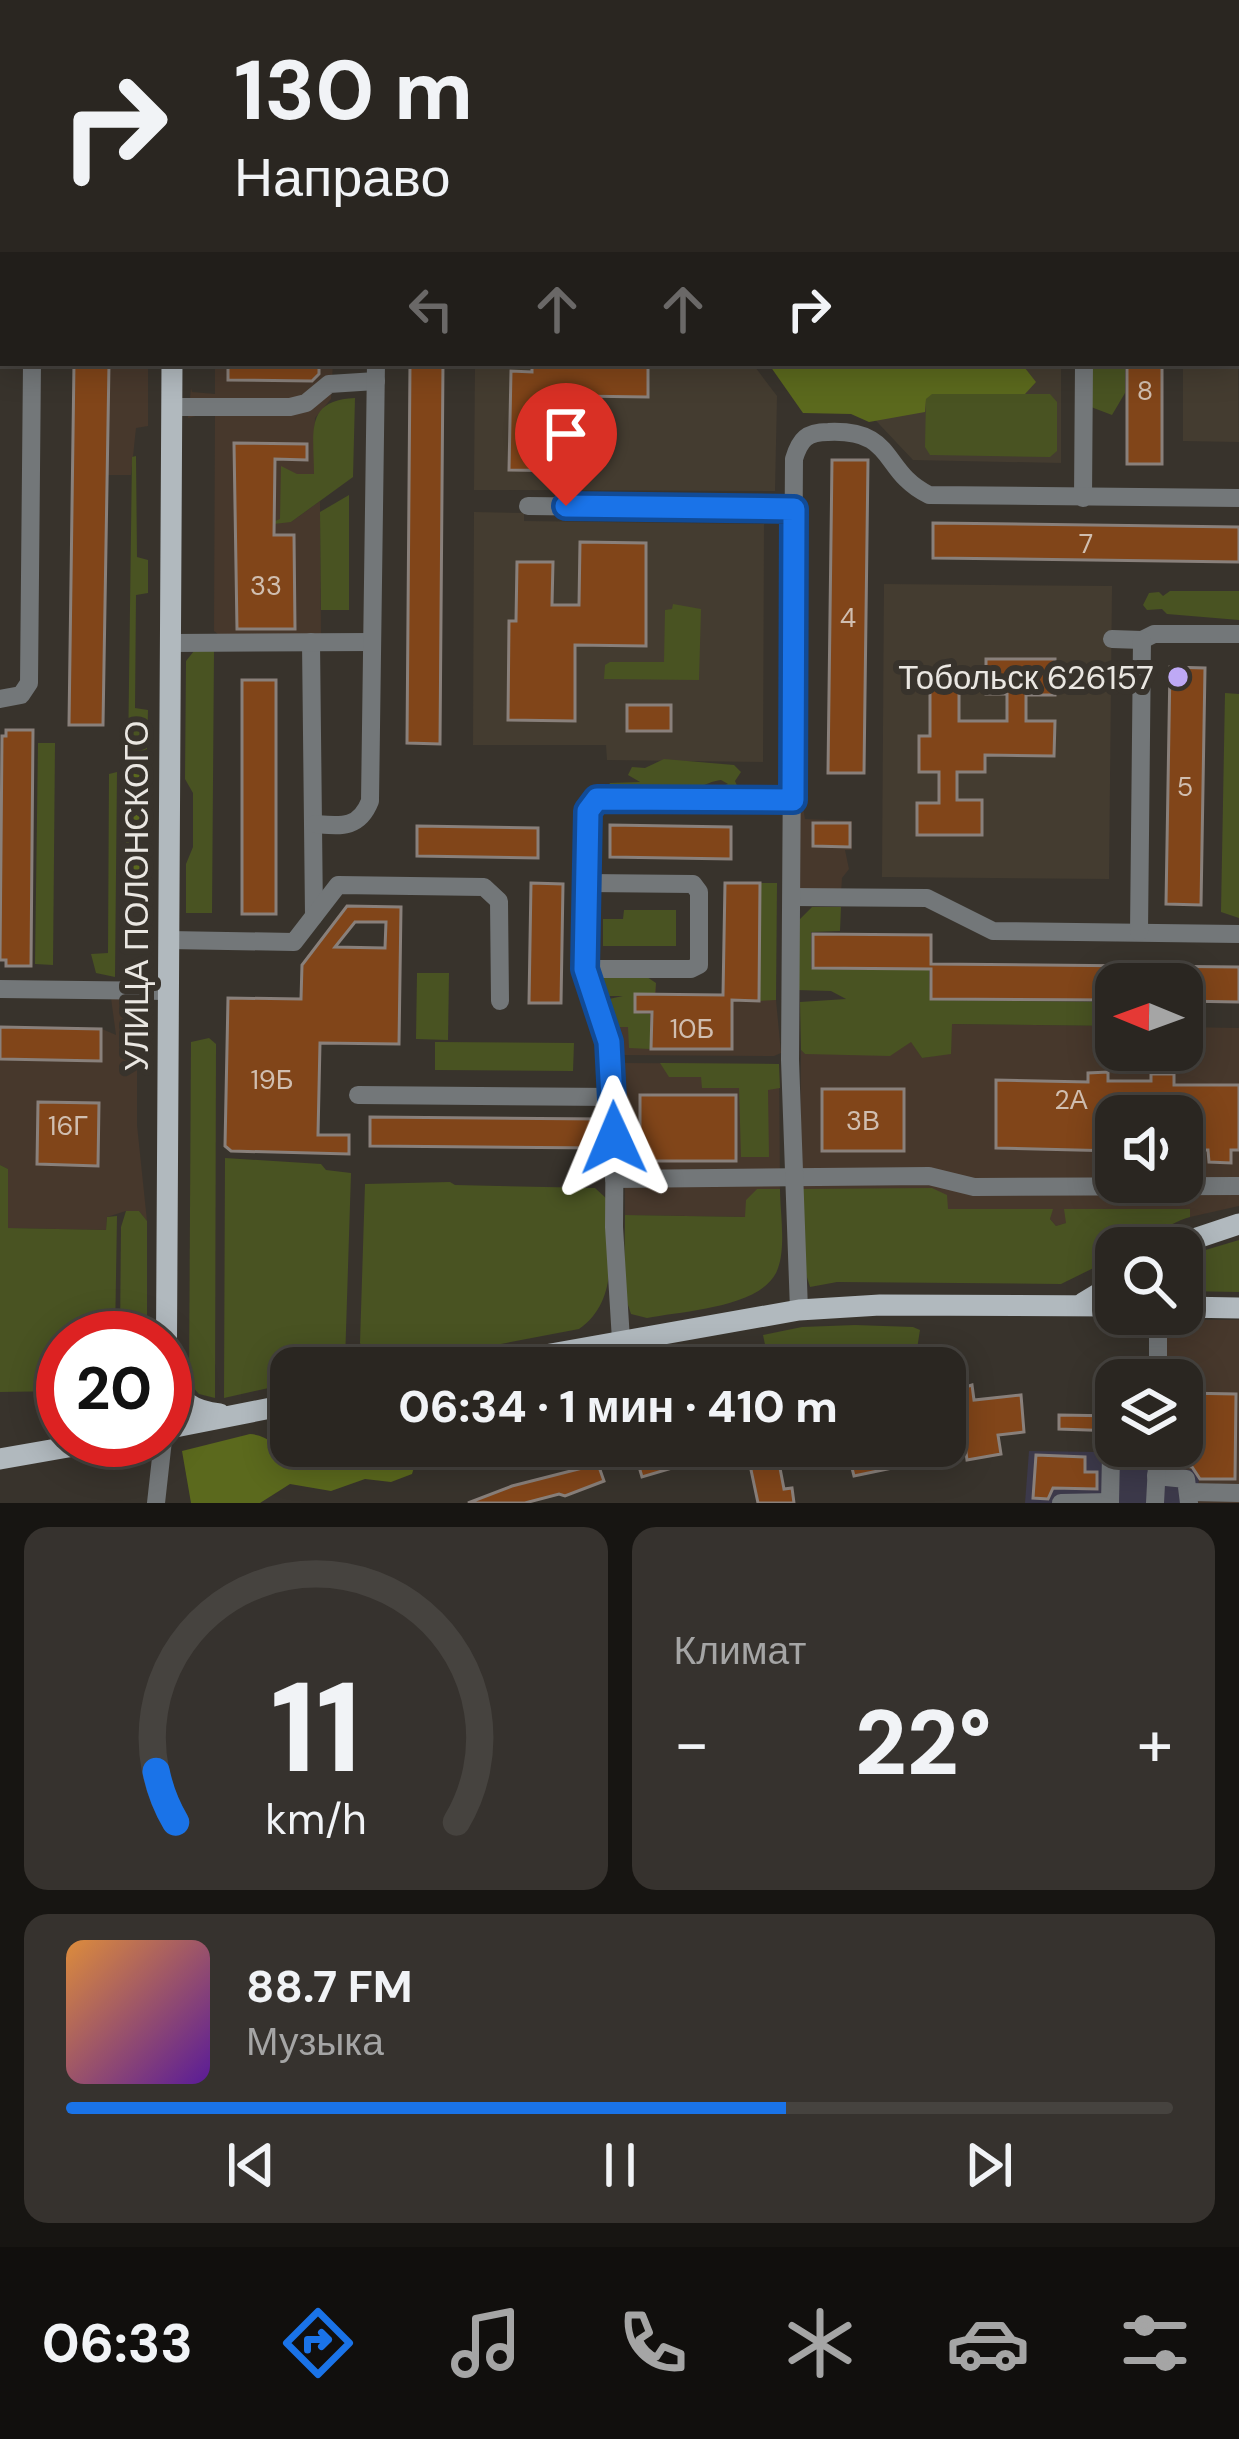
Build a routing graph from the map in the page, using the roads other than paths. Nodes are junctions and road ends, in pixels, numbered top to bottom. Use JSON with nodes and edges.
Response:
{"nodes":[{"id":1,"x":32,"y":366,"type":"edge"},
{"id":2,"x":172,"y":366,"type":"edge"},
{"id":3,"x":1084,"y":366,"type":"edge"},
{"id":4,"x":376,"y":372,"type":"edge"},
{"id":5,"x":172,"y":407,"type":"junction"},
{"id":6,"x":1083,"y":498,"type":"junction"},
{"id":7,"x":1239,"y":498,"type":"edge"},
{"id":8,"x":529,"y":506,"type":"dead end"},
{"id":9,"x":794,"y":509,"type":"junction"},
{"id":10,"x":1239,"y":634,"type":"edge"},
{"id":11,"x":1112,"y":639,"type":"dead end"},
{"id":12,"x":1142,"y":640,"type":"junction"},
{"id":13,"x":310,"y":642,"type":"junction"},
{"id":14,"x":372,"y":642,"type":"junction"},
{"id":15,"x":171,"y":644,"type":"junction"},
{"id":16,"x":0,"y":699,"type":"edge"},
{"id":17,"x":793,"y":800,"type":"junction"},
{"id":18,"x":315,"y":824,"type":"junction"},
{"id":19,"x":588,"y":883,"type":"junction"},
{"id":20,"x":792,"y":897,"type":"junction"},
{"id":21,"x":314,"y":916,"type":"junction"},
{"id":22,"x":1139,"y":932,"type":"junction"},
{"id":23,"x":1239,"y":934,"type":"edge"},
{"id":24,"x":169,"y":940,"type":"junction"},
{"id":25,"x":585,"y":969,"type":"junction"},
{"id":26,"x":0,"y":989,"type":"edge"},
{"id":27,"x":168,"y":991,"type":"junction"},
{"id":28,"x":500,"y":1000,"type":"dead end"},
{"id":29,"x":358,"y":1096,"type":"dead end"},
{"id":30,"x":615,"y":1097,"type":"junction"},
{"id":31,"x":793,"y":1177,"type":"junction"},
{"id":32,"x":614,"y":1179,"type":"junction"},
{"id":33,"x":1239,"y":1186,"type":"edge"},
{"id":34,"x":1239,"y":1223,"type":"edge"},
{"id":35,"x":1203,"y":1236,"type":"edge"},
{"id":36,"x":1095,"y":1295,"type":"edge"},
{"id":37,"x":1077,"y":1306,"type":"junction"},
{"id":38,"x":1095,"y":1306,"type":"edge"},
{"id":39,"x":1203,"y":1306,"type":"edge"},
{"id":40,"x":1239,"y":1307,"type":"edge"},
{"id":41,"x":799,"y":1310,"type":"junction"},
{"id":42,"x":166,"y":1311,"type":"edge"},
{"id":43,"x":621,"y":1340,"type":"junction"},
{"id":44,"x":584,"y":1347,"type":"edge"},
{"id":45,"x":192,"y":1408,"type":"edge"},
{"id":46,"x":270,"y":1408,"type":"edge"},
{"id":47,"x":238,"y":1414,"type":"junction"},
{"id":48,"x":192,"y":1425,"type":"edge"},
{"id":49,"x":36,"y":1453,"type":"edge"},
{"id":50,"x":0,"y":1460,"type":"edge"},
{"id":51,"x":159,"y":1467,"type":"edge"},
{"id":52,"x":1111,"y":1467,"type":"edge"},
{"id":53,"x":1157,"y":1467,"type":"edge"},
{"id":54,"x":1156,"y":1475,"type":"junction"},
{"id":55,"x":157,"y":1478,"type":"junction"},
{"id":56,"x":1239,"y":1493,"type":"edge"},
{"id":57,"x":1189,"y":1497,"type":"edge"},
{"id":58,"x":134,"y":1503,"type":"edge"},
{"id":59,"x":156,"y":1503,"type":"edge"},
{"id":60,"x":1061,"y":1503,"type":"edge"},
{"id":61,"x":1110,"y":1503,"type":"edge"},
{"id":62,"x":1155,"y":1503,"type":"edge"}],
"edges":[{"from":1,"to":16,"type":"street"},
{"from":2,"to":5,"type":"main road","name":"УЛИЦА ПОЛОНСКОГО"},
{"from":3,"to":6,"type":"street"},
{"from":4,"to":5,"type":"street"},
{"from":4,"to":14,"type":"street"},
{"from":5,"to":15,"type":"main road","name":"УЛИЦА ПОЛОНСКОГО"},
{"from":6,"to":7,"type":"street"},
{"from":6,"to":9,"type":"street"},
{"from":8,"to":9,"type":"street"},
{"from":9,"to":17,"type":"street"},
{"from":10,"to":12,"type":"street"},
{"from":11,"to":12,"type":"street"},
{"from":12,"to":22,"type":"street"},
{"from":13,"to":14,"type":"street"},
{"from":13,"to":15,"type":"street"},
{"from":13,"to":18,"type":"street"},
{"from":14,"to":18,"type":"street"},
{"from":15,"to":24,"type":"main road","name":"УЛИЦА ПОЛОНСКОГО"},
{"from":17,"to":19,"type":"street"},
{"from":17,"to":20,"type":"street"},
{"from":18,"to":21,"type":"street"},
{"from":19,"to":25,"type":"street"},
{"from":19,"to":25,"type":"street"},
{"from":20,"to":22,"type":"street"},
{"from":20,"to":31,"type":"street"},
{"from":21,"to":24,"type":"street"},
{"from":21,"to":28,"type":"street"},
{"from":22,"to":23,"type":"street"},
{"from":24,"to":27,"type":"main road","name":"УЛИЦА ПОЛОНСКОГО"},
{"from":25,"to":30,"type":"street"},
{"from":26,"to":27,"type":"street"},
{"from":27,"to":42,"type":"main road","name":"УЛИЦА ПОЛОНСКОГО"},
{"from":29,"to":30,"type":"street"},
{"from":30,"to":32,"type":"street"},
{"from":31,"to":32,"type":"street"},
{"from":31,"to":33,"type":"street"},
{"from":31,"to":41,"type":"street"},
{"from":32,"to":43,"type":"street"},
{"from":34,"to":35,"type":"main road"},
{"from":36,"to":37,"type":"main road"},
{"from":37,"to":38,"type":"main road"},
{"from":37,"to":41,"type":"main road"},
{"from":39,"to":40,"type":"main road"},
{"from":41,"to":43,"type":"main road"},
{"from":43,"to":44,"type":"main road"},
{"from":45,"to":47,"type":"main road"},
{"from":46,"to":47,"type":"main road"},
{"from":47,"to":48,"type":"main road"},
{"from":49,"to":50,"type":"main road"},
{"from":51,"to":55,"type":"street"},
{"from":52,"to":61,"type":"street"},
{"from":53,"to":54,"type":"street"},
{"from":54,"to":57,"type":"street"},
{"from":54,"to":62,"type":"street"},
{"from":55,"to":58,"type":"street"},
{"from":55,"to":59,"type":"street"},
{"from":56,"to":57,"type":"street"},
{"from":60,"to":61,"type":"street"}]}
